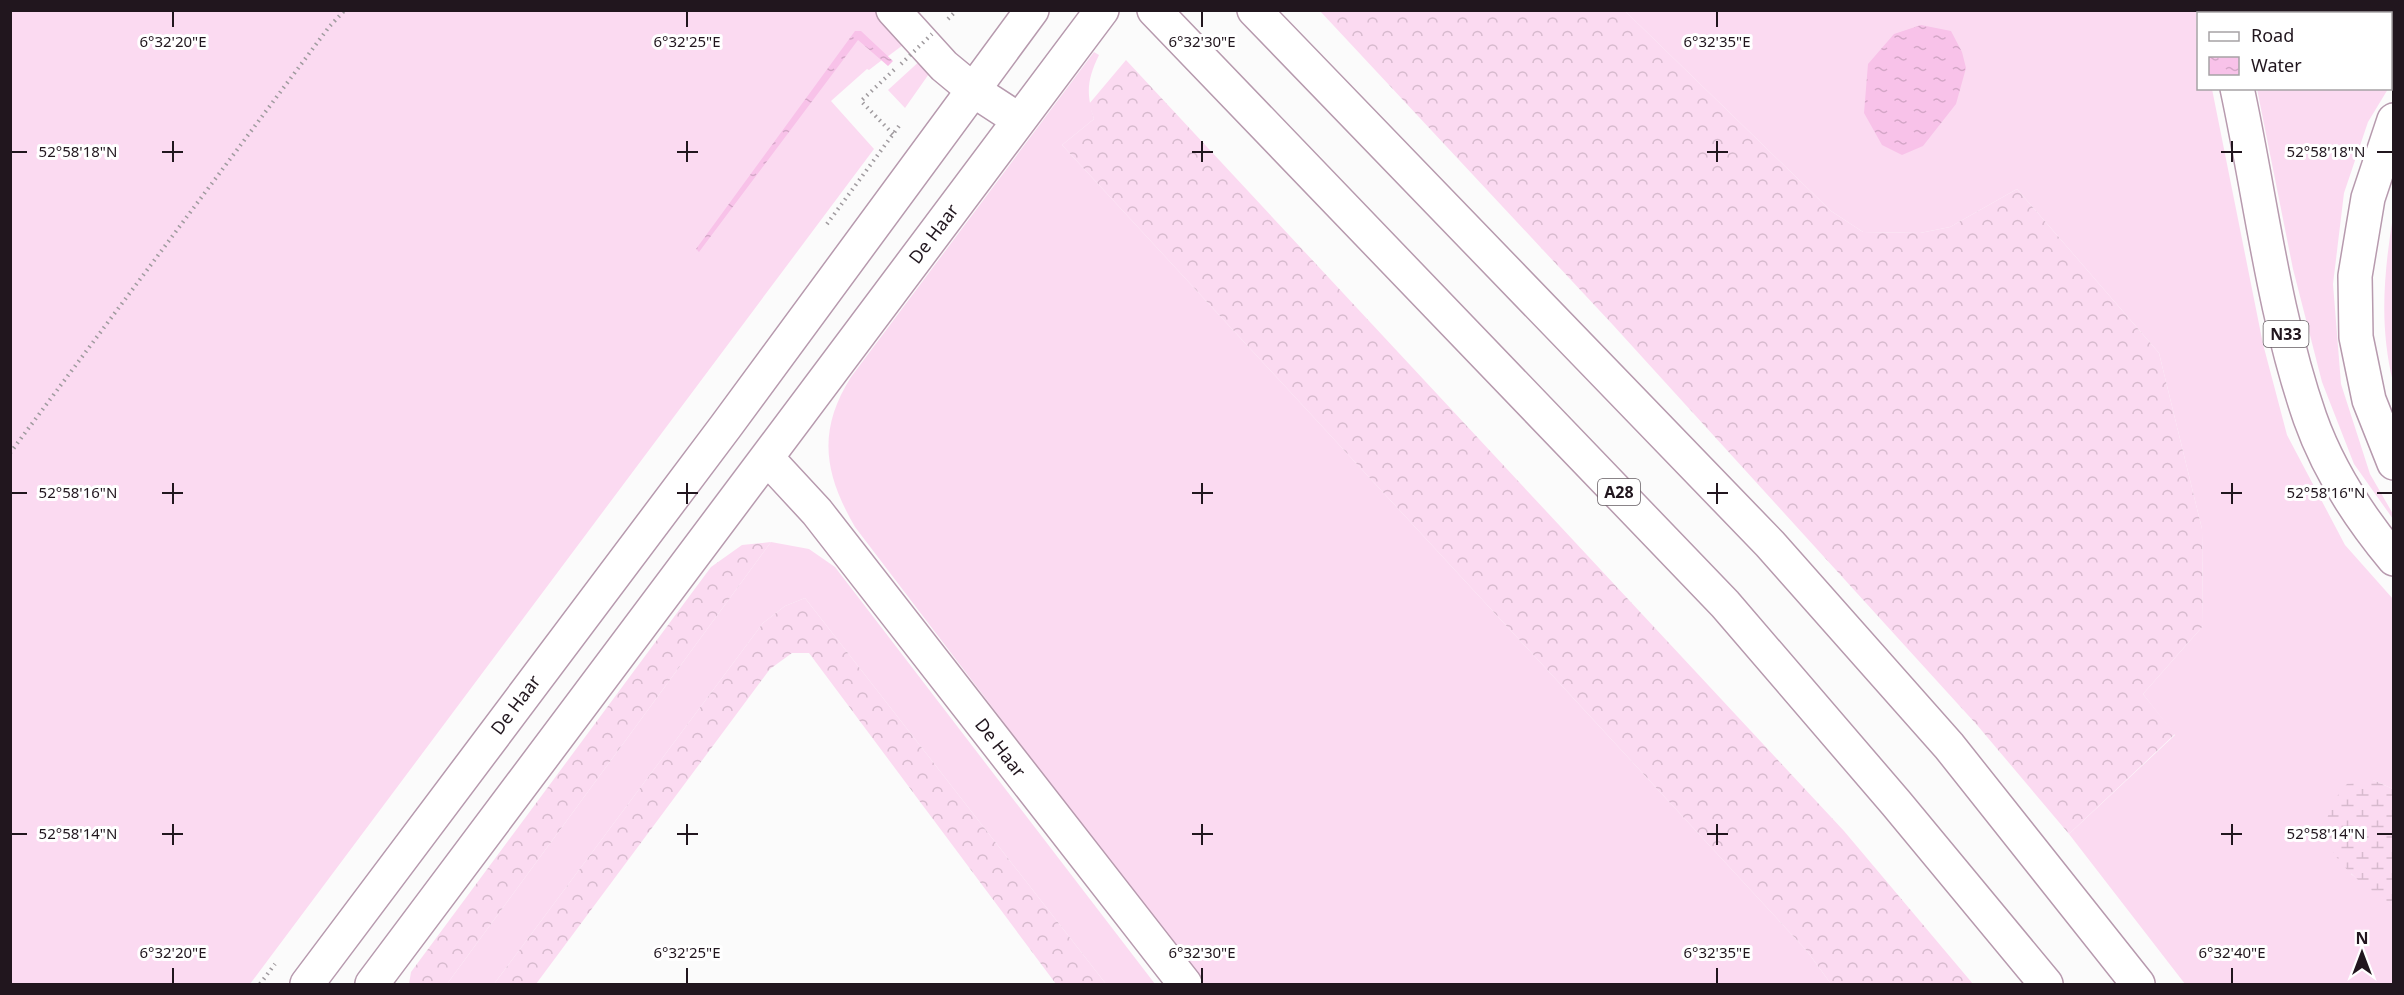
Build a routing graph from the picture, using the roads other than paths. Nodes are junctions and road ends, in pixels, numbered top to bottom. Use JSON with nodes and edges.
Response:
{"nodes":[{"id":1,"x":893,"y":10,"type":"edge"},
{"id":2,"x":1032,"y":10,"type":"edge"},
{"id":3,"x":1102,"y":10,"type":"edge"},
{"id":4,"x":1254,"y":10,"type":"edge"},
{"id":5,"x":1160,"y":16,"type":"edge"},
{"id":6,"x":973,"y":90,"type":"junction"},
{"id":7,"x":2237,"y":90,"type":"edge"},
{"id":8,"x":1019,"y":120,"type":"junction"},
{"id":9,"x":2394,"y":120,"type":"edge"},
{"id":10,"x":726,"y":426,"type":"junction"},
{"id":11,"x":767,"y":458,"type":"junction"},
{"id":12,"x":2394,"y":463,"type":"edge"},
{"id":13,"x":2394,"y":559,"type":"edge"},
{"id":14,"x":307,"y":984,"type":"edge"},
{"id":15,"x":372,"y":984,"type":"edge"},
{"id":16,"x":1185,"y":984,"type":"edge"},
{"id":17,"x":2046,"y":984,"type":"edge"},
{"id":18,"x":2138,"y":984,"type":"edge"}],
"edges":[{"from":1,"to":6,"type":"main road"},
{"from":2,"to":6,"type":"main road","name":"De Haar"},
{"from":3,"to":8,"type":"main road","name":"De Haar"},
{"from":4,"to":18,"type":"main road"},
{"from":5,"to":17,"type":"main road","number":"A28"},
{"from":6,"to":8,"type":"main road"},
{"from":6,"to":10,"type":"main road","name":"De Haar"},
{"from":7,"to":13,"type":"main road","number":"N33"},
{"from":8,"to":11,"type":"main road","name":"De Haar"},
{"from":9,"to":12,"type":"main road"},
{"from":10,"to":11,"type":"main road","name":"De Haar"},
{"from":10,"to":14,"type":"main road","name":"De Haar"},
{"from":11,"to":15,"type":"main road","name":"De Haar"},
{"from":11,"to":16,"type":"main road","name":"De Haar"}]}
